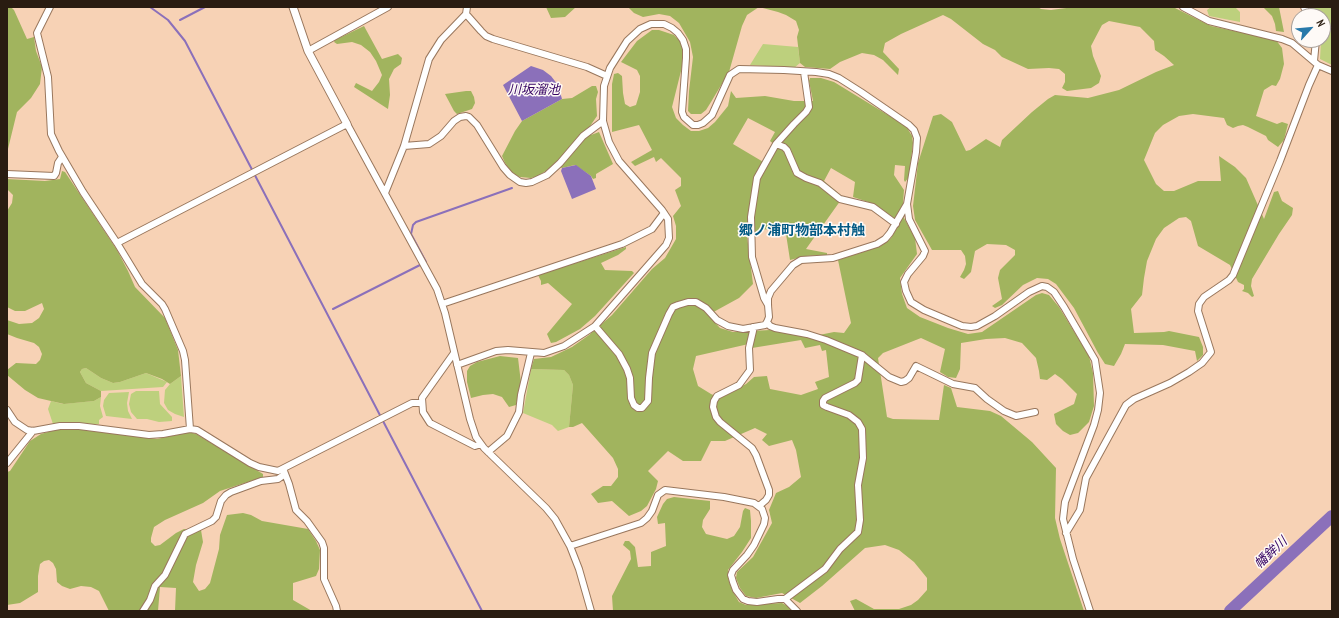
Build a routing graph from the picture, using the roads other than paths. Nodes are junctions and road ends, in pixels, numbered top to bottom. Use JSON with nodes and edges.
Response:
{"nodes":[{"id":1,"x":50,"y":7,"type":"edge"},
{"id":2,"x":293,"y":7,"type":"edge"},
{"id":3,"x":388,"y":7,"type":"edge"},
{"id":4,"x":1183,"y":7,"type":"edge"},
{"id":5,"x":467,"y":10,"type":"edge"},
{"id":6,"x":1316,"y":48,"type":"edge"},
{"id":7,"x":308,"y":51,"type":"junction"},
{"id":8,"x":1316,"y":63,"type":"junction"},
{"id":9,"x":1332,"y":71,"type":"edge"},
{"id":10,"x":804,"y":72,"type":"junction"},
{"id":11,"x":607,"y":76,"type":"junction"},
{"id":12,"x":603,"y":121,"type":"junction"},
{"id":13,"x":347,"y":124,"type":"junction"},
{"id":14,"x":776,"y":144,"type":"junction"},
{"id":15,"x":404,"y":146,"type":"junction"},
{"id":16,"x":62,"y":157,"type":"junction"},
{"id":17,"x":7,"y":174,"type":"edge"},
{"id":18,"x":385,"y":193,"type":"junction"},
{"id":19,"x":907,"y":204,"type":"junction"},
{"id":20,"x":664,"y":213,"type":"junction"},
{"id":21,"x":896,"y":224,"type":"junction"},
{"id":22,"x":117,"y":243,"type":"junction"},
{"id":23,"x":442,"y":304,"type":"junction"},
{"id":24,"x":768,"y":305,"type":"junction"},
{"id":25,"x":768,"y":322,"type":"junction"},
{"id":26,"x":595,"y":326,"type":"junction"},
{"id":27,"x":753,"y":327,"type":"junction"},
{"id":28,"x":454,"y":353,"type":"junction"},
{"id":29,"x":531,"y":353,"type":"junction"},
{"id":30,"x":862,"y":356,"type":"junction"},
{"id":31,"x":457,"y":365,"type":"junction"},
{"id":32,"x":422,"y":403,"type":"junction"},
{"id":33,"x":7,"y":410,"type":"edge"},
{"id":34,"x":1035,"y":412,"type":"dead end"},
{"id":35,"x":190,"y":429,"type":"junction"},
{"id":36,"x":33,"y":431,"type":"junction"},
{"id":37,"x":481,"y":444,"type":"junction"},
{"id":38,"x":488,"y":452,"type":"junction"},
{"id":39,"x":7,"y":463,"type":"edge"},
{"id":40,"x":284,"y":472,"type":"junction"},
{"id":41,"x":759,"y":506,"type":"junction"},
{"id":42,"x":1066,"y":533,"type":"junction"},
{"id":43,"x":570,"y":546,"type":"junction"},
{"id":44,"x":785,"y":599,"type":"junction"},
{"id":45,"x":143,"y":611,"type":"edge"},
{"id":46,"x":337,"y":611,"type":"edge"},
{"id":47,"x":591,"y":611,"type":"edge"},
{"id":48,"x":798,"y":611,"type":"edge"},
{"id":49,"x":1090,"y":611,"type":"edge"}],
"edges":[{"from":1,"to":16,"type":"street"},
{"from":2,"to":7,"type":"street"},
{"from":3,"to":7,"type":"street"},
{"from":4,"to":8,"type":"street"},
{"from":5,"to":11,"type":"street"},
{"from":5,"to":15,"type":"street"},
{"from":6,"to":8,"type":"street"},
{"from":7,"to":13,"type":"street"},
{"from":8,"to":9,"type":"street"},
{"from":8,"to":42,"type":"street"},
{"from":10,"to":11,"type":"street"},
{"from":10,"to":14,"type":"street"},
{"from":10,"to":19,"type":"street"},
{"from":11,"to":12,"type":"street"},
{"from":12,"to":15,"type":"street"},
{"from":12,"to":20,"type":"street"},
{"from":13,"to":18,"type":"street"},
{"from":13,"to":22,"type":"street"},
{"from":14,"to":21,"type":"street"},
{"from":14,"to":24,"type":"street"},
{"from":15,"to":18,"type":"street"},
{"from":16,"to":17,"type":"street"},
{"from":16,"to":22,"type":"street"},
{"from":18,"to":23,"type":"street"},
{"from":19,"to":21,"type":"street"},
{"from":19,"to":42,"type":"street"},
{"from":20,"to":23,"type":"street"},
{"from":20,"to":26,"type":"street"},
{"from":21,"to":24,"type":"street"},
{"from":22,"to":35,"type":"street"},
{"from":23,"to":28,"type":"street"},
{"from":24,"to":25,"type":"street"},
{"from":25,"to":27,"type":"street"},
{"from":25,"to":30,"type":"street"},
{"from":26,"to":27,"type":"street"},
{"from":26,"to":29,"type":"street"},
{"from":27,"to":41,"type":"street"},
{"from":28,"to":31,"type":"street"},
{"from":28,"to":32,"type":"street"},
{"from":29,"to":31,"type":"street"},
{"from":29,"to":38,"type":"street"},
{"from":30,"to":34,"type":"street"},
{"from":30,"to":44,"type":"street"},
{"from":31,"to":37,"type":"street"},
{"from":32,"to":37,"type":"street"},
{"from":32,"to":40,"type":"street"},
{"from":33,"to":36,"type":"street"},
{"from":35,"to":36,"type":"street"},
{"from":35,"to":40,"type":"street"},
{"from":36,"to":39,"type":"street"},
{"from":37,"to":38,"type":"street"},
{"from":38,"to":43,"type":"street"},
{"from":40,"to":45,"type":"street"},
{"from":40,"to":46,"type":"street"},
{"from":41,"to":43,"type":"street"},
{"from":41,"to":44,"type":"street"},
{"from":42,"to":49,"type":"street"},
{"from":43,"to":47,"type":"street"},
{"from":44,"to":48,"type":"street"}]}
